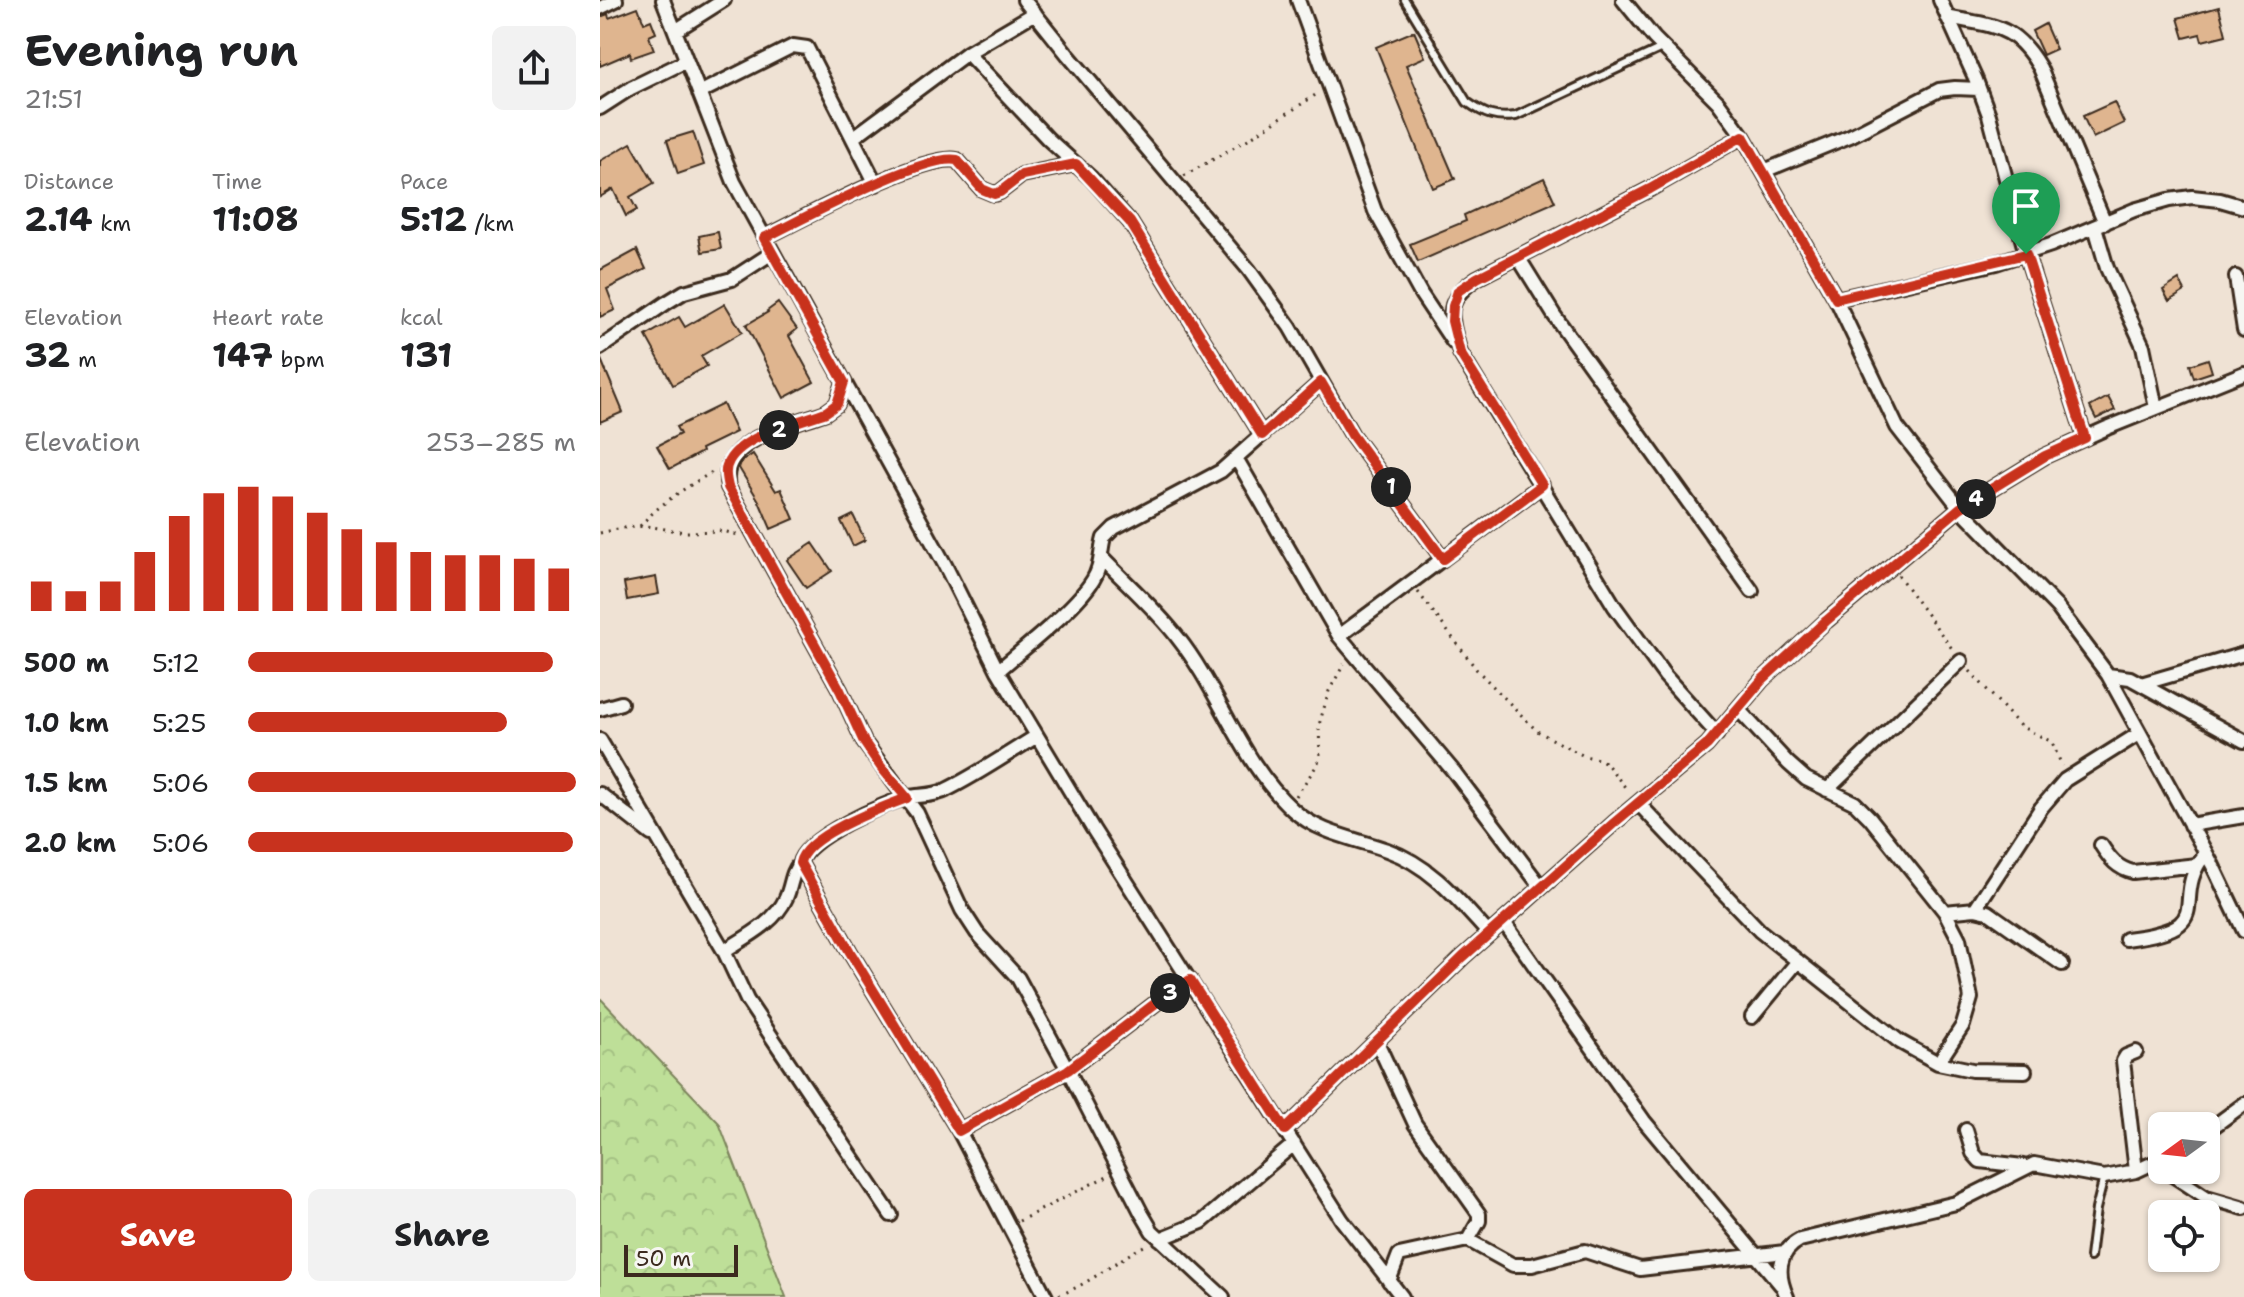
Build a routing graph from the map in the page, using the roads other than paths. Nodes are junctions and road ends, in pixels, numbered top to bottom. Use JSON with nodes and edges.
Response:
{"nodes":[{"id":1,"x":616,"y":0,"type":"edge"},
{"id":2,"x":663,"y":0,"type":"edge"},
{"id":3,"x":724,"y":0,"type":"edge"},
{"id":4,"x":1024,"y":0,"type":"edge"},
{"id":5,"x":1298,"y":0,"type":"edge"},
{"id":6,"x":1405,"y":0,"type":"edge"},
{"id":7,"x":1623,"y":0,"type":"edge"},
{"id":8,"x":1940,"y":0,"type":"edge"},
{"id":9,"x":600,"y":8,"type":"edge"},
{"id":10,"x":1035,"y":13,"type":"junction"},
{"id":11,"x":1947,"y":17,"type":"junction"},
{"id":12,"x":675,"y":31,"type":"junction"},
{"id":13,"x":1664,"y":47,"type":"junction"},
{"id":14,"x":967,"y":53,"type":"junction"},
{"id":15,"x":686,"y":61,"type":"junction"},
{"id":16,"x":1979,"y":89,"type":"junction"},
{"id":17,"x":699,"y":93,"type":"junction"},
{"id":18,"x":600,"y":108,"type":"edge"},
{"id":19,"x":1743,"y":136,"type":"junction"},
{"id":20,"x":854,"y":137,"type":"junction"},
{"id":21,"x":1076,"y":164,"type":"junction"},
{"id":22,"x":1764,"y":171,"type":"junction"},
{"id":23,"x":876,"y":184,"type":"junction"},
{"id":24,"x":2244,"y":207,"type":"edge"},
{"id":25,"x":2100,"y":225,"type":"junction"},
{"id":26,"x":764,"y":238,"type":"junction"},
{"id":27,"x":772,"y":253,"type":"junction"},
{"id":28,"x":2026,"y":254,"type":"junction"},
{"id":29,"x":1518,"y":257,"type":"junction"},
{"id":30,"x":2236,"y":277,"type":"dead end"},
{"id":31,"x":1836,"y":299,"type":"junction"},
{"id":32,"x":2244,"y":330,"type":"edge"},
{"id":33,"x":600,"y":348,"type":"edge"},
{"id":34,"x":1460,"y":353,"type":"junction"},
{"id":35,"x":2244,"y":373,"type":"edge"},
{"id":36,"x":844,"y":382,"type":"junction"},
{"id":37,"x":1321,"y":382,"type":"junction"},
{"id":38,"x":2156,"y":408,"type":"junction"},
{"id":39,"x":1262,"y":435,"type":"junction"},
{"id":40,"x":2085,"y":438,"type":"junction"},
{"id":41,"x":1236,"y":458,"type":"junction"},
{"id":42,"x":1542,"y":485,"type":"junction"},
{"id":43,"x":1960,"y":508,"type":"junction"},
{"id":44,"x":1102,"y":558,"type":"junction"},
{"id":45,"x":1443,"y":559,"type":"junction"},
{"id":46,"x":1752,"y":591,"type":"dead end"},
{"id":47,"x":1339,"y":636,"type":"junction"},
{"id":48,"x":2244,"y":654,"type":"edge"},
{"id":49,"x":1961,"y":661,"type":"road end"},
{"id":50,"x":998,"y":671,"type":"junction"},
{"id":51,"x":2108,"y":675,"type":"junction"},
{"id":52,"x":2141,"y":684,"type":"junction"},
{"id":53,"x":621,"y":703,"type":"dead end"},
{"id":54,"x":600,"y":709,"type":"edge"},
{"id":55,"x":1738,"y":709,"type":"junction"},
{"id":56,"x":2140,"y":733,"type":"junction"},
{"id":57,"x":1717,"y":734,"type":"junction"},
{"id":58,"x":1037,"y":736,"type":"junction"},
{"id":59,"x":600,"y":740,"type":"edge"},
{"id":60,"x":2244,"y":741,"type":"edge"},
{"id":61,"x":1827,"y":790,"type":"junction"},
{"id":62,"x":600,"y":794,"type":"edge"},
{"id":63,"x":907,"y":798,"type":"junction"},
{"id":64,"x":1638,"y":803,"type":"junction"},
{"id":65,"x":2244,"y":816,"type":"edge"},
{"id":66,"x":2190,"y":825,"type":"junction"},
{"id":67,"x":657,"y":839,"type":"junction"},
{"id":68,"x":2101,"y":845,"type":"dead end"},
{"id":69,"x":2206,"y":853,"type":"junction"},
{"id":70,"x":800,"y":863,"type":"junction"},
{"id":71,"x":2197,"y":865,"type":"junction"},
{"id":72,"x":1541,"y":887,"type":"junction"},
{"id":73,"x":1975,"y":909,"type":"junction"},
{"id":74,"x":1945,"y":912,"type":"junction"},
{"id":75,"x":1503,"y":921,"type":"junction"},
{"id":76,"x":2244,"y":931,"type":"edge"},
{"id":77,"x":1489,"y":934,"type":"junction"},
{"id":78,"x":2126,"y":939,"type":"dead end"},
{"id":79,"x":724,"y":951,"type":"junction"},
{"id":80,"x":1798,"y":961,"type":"junction"},
{"id":81,"x":2062,"y":964,"type":"dead end"},
{"id":82,"x":1190,"y":980,"type":"junction"},
{"id":83,"x":1752,"y":1017,"type":"dead end"},
{"id":84,"x":1377,"y":1042,"type":"junction"},
{"id":85,"x":2136,"y":1052,"type":"dead end"},
{"id":86,"x":1938,"y":1063,"type":"junction"},
{"id":87,"x":1068,"y":1070,"type":"junction"},
{"id":88,"x":2025,"y":1071,"type":"dead end"},
{"id":89,"x":2244,"y":1104,"type":"edge"},
{"id":90,"x":2220,"y":1122,"type":"edge"},
{"id":91,"x":1285,"y":1130,"type":"junction"},
{"id":92,"x":1966,"y":1130,"type":"dead end"},
{"id":93,"x":959,"y":1131,"type":"junction"},
{"id":94,"x":1294,"y":1144,"type":"junction"},
{"id":95,"x":2026,"y":1166,"type":"junction"},
{"id":96,"x":2148,"y":1168,"type":"edge"},
{"id":97,"x":2136,"y":1171,"type":"junction"},
{"id":98,"x":2104,"y":1177,"type":"junction"},
{"id":99,"x":2188,"y":1184,"type":"edge"},
{"id":100,"x":2244,"y":1208,"type":"edge"},
{"id":101,"x":891,"y":1215,"type":"dead end"},
{"id":102,"x":1160,"y":1239,"type":"junction"},
{"id":103,"x":1468,"y":1240,"type":"junction"},
{"id":104,"x":1785,"y":1252,"type":"junction"},
{"id":105,"x":1755,"y":1254,"type":"junction"},
{"id":106,"x":2090,"y":1257,"type":"dead end"},
{"id":107,"x":1389,"y":1281,"type":"junction"},
{"id":108,"x":1784,"y":1291,"type":"edge"},
{"id":109,"x":1043,"y":1296,"type":"edge"},
{"id":110,"x":1223,"y":1297,"type":"edge"},
{"id":111,"x":1402,"y":1297,"type":"edge"}],
"edges":[{"from":1,"to":9,"type":"street"},
{"from":2,"to":12,"type":"street"},
{"from":3,"to":12,"type":"street"},
{"from":4,"to":10,"type":"street"},
{"from":5,"to":34,"type":"street"},
{"from":6,"to":13,"type":"lane"},
{"from":7,"to":13,"type":"street"},
{"from":8,"to":11,"type":"street"},
{"from":10,"to":14,"type":"street"},
{"from":10,"to":37,"type":"street"},
{"from":11,"to":16,"type":"street"},
{"from":11,"to":25,"type":"street"},
{"from":12,"to":15,"type":"street"},
{"from":13,"to":19,"type":"street"},
{"from":14,"to":20,"type":"street"},
{"from":14,"to":21,"type":"street"},
{"from":15,"to":17,"type":"street"},
{"from":15,"to":18,"type":"street"},
{"from":16,"to":22,"type":"street"},
{"from":16,"to":28,"type":"street"},
{"from":17,"to":20,"type":"street"},
{"from":17,"to":26,"type":"street"},
{"from":19,"to":22,"type":"street"},
{"from":19,"to":29,"type":"street"},
{"from":20,"to":23,"type":"street"},
{"from":21,"to":23,"type":"street"},
{"from":21,"to":39,"type":"street"},
{"from":22,"to":31,"type":"street"},
{"from":23,"to":26,"type":"street"},
{"from":24,"to":25,"type":"street"},
{"from":25,"to":28,"type":"street"},
{"from":25,"to":38,"type":"street"},
{"from":26,"to":27,"type":"street"},
{"from":27,"to":33,"type":"street"},
{"from":27,"to":36,"type":"street"},
{"from":28,"to":31,"type":"street"},
{"from":28,"to":40,"type":"street"},
{"from":29,"to":34,"type":"street"},
{"from":29,"to":46,"type":"street"},
{"from":30,"to":32,"type":"street"},
{"from":31,"to":43,"type":"street"},
{"from":34,"to":42,"type":"street"},
{"from":35,"to":38,"type":"street"},
{"from":36,"to":50,"type":"street"},
{"from":36,"to":63,"type":"street"},
{"from":37,"to":39,"type":"street"},
{"from":37,"to":45,"type":"street"},
{"from":38,"to":40,"type":"street"},
{"from":39,"to":41,"type":"street"},
{"from":40,"to":43,"type":"street"},
{"from":41,"to":44,"type":"street"},
{"from":41,"to":47,"type":"street"},
{"from":42,"to":45,"type":"street"},
{"from":42,"to":57,"type":"street"},
{"from":43,"to":51,"type":"street"},
{"from":43,"to":55,"type":"street"},
{"from":44,"to":50,"type":"street"},
{"from":44,"to":77,"type":"street"},
{"from":45,"to":47,"type":"street"},
{"from":47,"to":72,"type":"street"},
{"from":48,"to":52,"type":"street"},
{"from":49,"to":61,"type":"street"},
{"from":50,"to":58,"type":"street"},
{"from":51,"to":52,"type":"street"},
{"from":51,"to":56,"type":"street"},
{"from":52,"to":60,"type":"street"},
{"from":53,"to":54,"type":"street"},
{"from":55,"to":57,"type":"street"},
{"from":55,"to":61,"type":"street"},
{"from":56,"to":66,"type":"street"},
{"from":56,"to":73,"type":"street"},
{"from":57,"to":64,"type":"street"},
{"from":58,"to":63,"type":"street"},
{"from":58,"to":82,"type":"street"},
{"from":59,"to":67,"type":"street"},
{"from":61,"to":74,"type":"street"},
{"from":62,"to":67,"type":"street"},
{"from":63,"to":70,"type":"street"},
{"from":63,"to":87,"type":"street"},
{"from":64,"to":72,"type":"street"},
{"from":64,"to":80,"type":"street"},
{"from":65,"to":66,"type":"street"},
{"from":66,"to":69,"type":"street"},
{"from":67,"to":79,"type":"street"},
{"from":68,"to":71,"type":"street"},
{"from":69,"to":71,"type":"street"},
{"from":69,"to":76,"type":"street"},
{"from":70,"to":79,"type":"street"},
{"from":70,"to":93,"type":"street"},
{"from":71,"to":78,"type":"street"},
{"from":72,"to":75,"type":"street"},
{"from":73,"to":74,"type":"street"},
{"from":73,"to":81,"type":"street"},
{"from":74,"to":86,"type":"street"},
{"from":75,"to":77,"type":"street"},
{"from":75,"to":105,"type":"street"},
{"from":77,"to":84,"type":"street"},
{"from":79,"to":101,"type":"street"},
{"from":80,"to":83,"type":"street"},
{"from":80,"to":86,"type":"street"},
{"from":82,"to":87,"type":"street"},
{"from":82,"to":91,"type":"street"},
{"from":84,"to":91,"type":"street"},
{"from":84,"to":103,"type":"street"},
{"from":85,"to":97,"type":"street"},
{"from":86,"to":88,"type":"street"},
{"from":87,"to":93,"type":"street"},
{"from":87,"to":102,"type":"street"},
{"from":89,"to":90,"type":"street"},
{"from":91,"to":94,"type":"street"},
{"from":92,"to":95,"type":"street"},
{"from":93,"to":109,"type":"street"},
{"from":94,"to":102,"type":"street"},
{"from":94,"to":107,"type":"street"},
{"from":95,"to":98,"type":"street"},
{"from":95,"to":104,"type":"street"},
{"from":96,"to":97,"type":"street"},
{"from":97,"to":98,"type":"street"},
{"from":98,"to":106,"type":"lane"},
{"from":99,"to":100,"type":"street"},
{"from":102,"to":110,"type":"street"},
{"from":103,"to":105,"type":"street"},
{"from":103,"to":107,"type":"street"},
{"from":104,"to":105,"type":"street"},
{"from":104,"to":108,"type":"street"},
{"from":105,"to":108,"type":"street"},
{"from":107,"to":111,"type":"street"}]}
